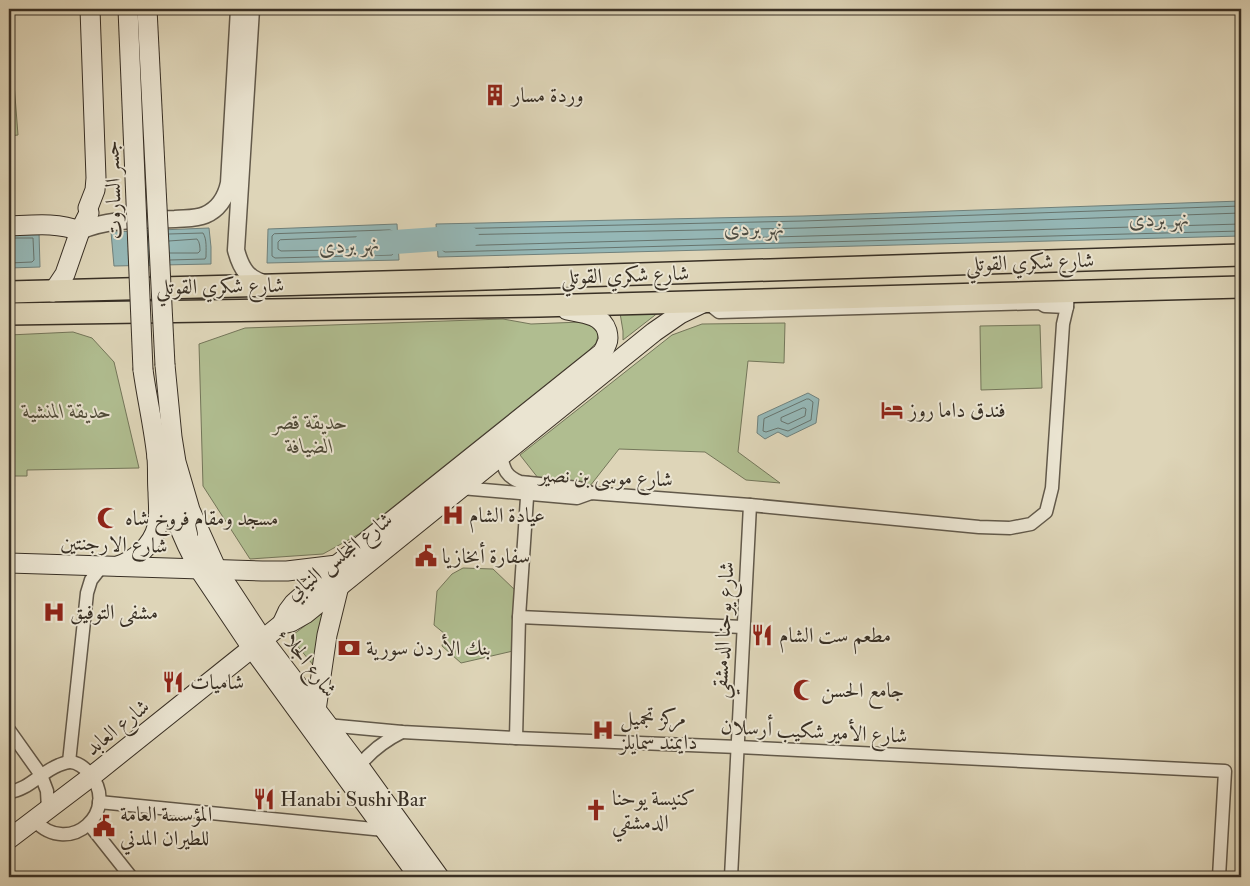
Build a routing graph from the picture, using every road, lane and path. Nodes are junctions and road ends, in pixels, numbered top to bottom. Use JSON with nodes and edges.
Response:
{"nodes":[{"id":1,"x":90,"y":9,"type":"edge"},
{"id":2,"x":128,"y":9,"type":"edge"},
{"id":3,"x":147,"y":9,"type":"edge"},
{"id":4,"x":247,"y":9,"type":"edge"},
{"id":5,"x":9,"y":226,"type":"edge"},
{"id":6,"x":80,"y":231,"type":"junction"},
{"id":7,"x":1241,"y":255,"type":"edge"},
{"id":8,"x":272,"y":285,"type":"junction"},
{"id":9,"x":1241,"y":287,"type":"edge"},
{"id":10,"x":9,"y":292,"type":"edge"},
{"id":11,"x":54,"y":292,"type":"junction"},
{"id":12,"x":1068,"y":299,"type":"junction"},
{"id":13,"x":707,"y":301,"type":"junction"},
{"id":14,"x":549,"y":306,"type":"junction"},
{"id":15,"x":9,"y":314,"type":"edge"},
{"id":16,"x":165,"y":365,"type":"joint"},
{"id":17,"x":500,"y":456,"type":"junction"},
{"id":18,"x":156,"y":457,"type":"junction"},
{"id":19,"x":461,"y":488,"type":"junction"},
{"id":20,"x":527,"y":488,"type":"junction"},
{"id":21,"x":750,"y":505,"type":"junction"},
{"id":22,"x":9,"y":563,"type":"edge"},
{"id":23,"x":337,"y":565,"type":"junction"},
{"id":24,"x":110,"y":567,"type":"junction"},
{"id":25,"x":208,"y":570,"type":"junction"},
{"id":26,"x":339,"y":586,"type":"junction"},
{"id":27,"x":519,"y":617,"type":"junction"},
{"id":28,"x":282,"y":624,"type":"junction"},
{"id":29,"x":743,"y":627,"type":"junction"},
{"id":30,"x":257,"y":644,"type":"junction"},
{"id":31,"x":322,"y":717,"type":"junction"},
{"id":32,"x":9,"y":730,"type":"edge"},
{"id":33,"x":402,"y":732,"type":"junction"},
{"id":34,"x":516,"y":738,"type":"junction"},
{"id":35,"x":738,"y":748,"type":"junction"},
{"id":36,"x":69,"y":762,"type":"junction"},
{"id":37,"x":359,"y":766,"type":"junction"},
{"id":38,"x":41,"y":775,"type":"junction"},
{"id":39,"x":92,"y":776,"type":"junction"},
{"id":40,"x":9,"y":792,"type":"edge"},
{"id":41,"x":99,"y":802,"type":"junction"},
{"id":42,"x":41,"y":814,"type":"junction"},
{"id":43,"x":89,"y":824,"type":"junction"},
{"id":44,"x":384,"y":830,"type":"junction"},
{"id":45,"x":9,"y":839,"type":"edge"},
{"id":46,"x":131,"y":877,"type":"edge"},
{"id":47,"x":419,"y":877,"type":"edge"},
{"id":48,"x":439,"y":877,"type":"edge"},
{"id":49,"x":731,"y":877,"type":"edge"},
{"id":50,"x":1220,"y":877,"type":"edge"}],
"edges":[{"from":1,"to":6,"type":"main road"},
{"from":2,"to":18,"type":"main road","name":"جسر الساروت","bridge":true},
{"from":3,"to":16,"type":"main road","name":"جسر الساروت","bridge":true},
{"from":4,"to":6,"type":"street"},
{"from":4,"to":8,"type":"street"},
{"from":5,"to":6,"type":"main road"},
{"from":6,"to":11,"type":"main road"},
{"from":7,"to":8,"type":"highway","name":"شارع شكري القوتلي"},
{"from":8,"to":11,"type":"highway","name":"شارع شكري القوتلي"},
{"from":9,"to":12,"type":"highway","name":"شارع شكري القوتلي"},
{"from":10,"to":11,"type":"highway","name":"شارع شكري القوتلي"},
{"from":12,"to":13,"type":"highway","name":"شارع شكري القوتلي"},
{"from":12,"to":21,"type":"street","name":"شارع موسى بن نصير"},
{"from":13,"to":14,"type":"highway","name":"شارع شكري القوتلي"},
{"from":13,"to":17,"type":"main road","name":"شارع المجلس النيابي"},
{"from":14,"to":15,"type":"highway","name":"شارع شكري القوتلي"},
{"from":14,"to":23,"type":"main road","name":"شارع المجلس النيابي"},
{"from":16,"to":25,"type":"main road","name":"شارع الجلاء"},
{"from":17,"to":19,"type":"main road","name":"شارع المجلس النيابي"},
{"from":17,"to":20,"type":"street"},
{"from":18,"to":24,"type":"main road"},
{"from":18,"to":25,"type":"main road","name":"شارع الجلاء"},
{"from":19,"to":20,"type":"street","name":"شارع موسى بن نصير"},
{"from":19,"to":26,"type":"main road","name":"شارع المجلس النيابي"},
{"from":20,"to":21,"type":"street","name":"شارع موسى بن نصير"},
{"from":20,"to":27,"type":"street"},
{"from":21,"to":29,"type":"street","name":"شارع يوحنا الدمشقي"},
{"from":22,"to":24,"type":"main road","name":"شارع الارجنتين"},
{"from":23,"to":25,"type":"main road","name":"شارع الارجنتين"},
{"from":23,"to":28,"type":"main road","name":"شارع المجلس النيابي"},
{"from":24,"to":25,"type":"main road","name":"شارع الارجنتين"},
{"from":24,"to":36,"type":"street"},
{"from":25,"to":30,"type":"main road","name":"شارع الجلاء"},
{"from":26,"to":28,"type":"main road","name":"شارع المجلس النيابي"},
{"from":26,"to":31,"type":"main road"},
{"from":27,"to":29,"type":"street"},
{"from":27,"to":34,"type":"street"},
{"from":28,"to":30,"type":"main road","name":"شارع العابد"},
{"from":29,"to":35,"type":"street","name":"شارع يوحنا الدمشقي"},
{"from":30,"to":31,"type":"main road","name":"شارع الجلاء"},
{"from":30,"to":39,"type":"main road","name":"شارع العابد"},
{"from":30,"to":44,"type":"main road","name":"شارع الجلاء"},
{"from":31,"to":33,"type":"street","name":"شارع الأمير شكيب أرسلان"},
{"from":31,"to":37,"type":"main road","name":"شارع الجلاء"},
{"from":32,"to":38,"type":"street"},
{"from":33,"to":34,"type":"street","name":"شارع الأمير شكيب أرسلان"},
{"from":33,"to":37,"type":"street"},
{"from":34,"to":35,"type":"street","name":"شارع الأمير شكيب أرسلان"},
{"from":35,"to":49,"type":"street","name":"شارع يوحنا الدمشقي"},
{"from":35,"to":50,"type":"street","name":"شارع الأمير شكيب أرسلان"},
{"from":36,"to":38,"type":"street"},
{"from":36,"to":39,"type":"street"},
{"from":37,"to":48,"type":"main road","name":"شارع الجلاء"},
{"from":38,"to":40,"type":"street"},
{"from":38,"to":42,"type":"street"},
{"from":39,"to":41,"type":"street"},
{"from":39,"to":42,"type":"main road","name":"شارع العابد"},
{"from":41,"to":43,"type":"street"},
{"from":41,"to":44,"type":"street"},
{"from":42,"to":43,"type":"street"},
{"from":42,"to":45,"type":"main road","name":"شارع العابد"},
{"from":43,"to":46,"type":"street"},
{"from":44,"to":47,"type":"main road","name":"شارع الجلاء"}]}
